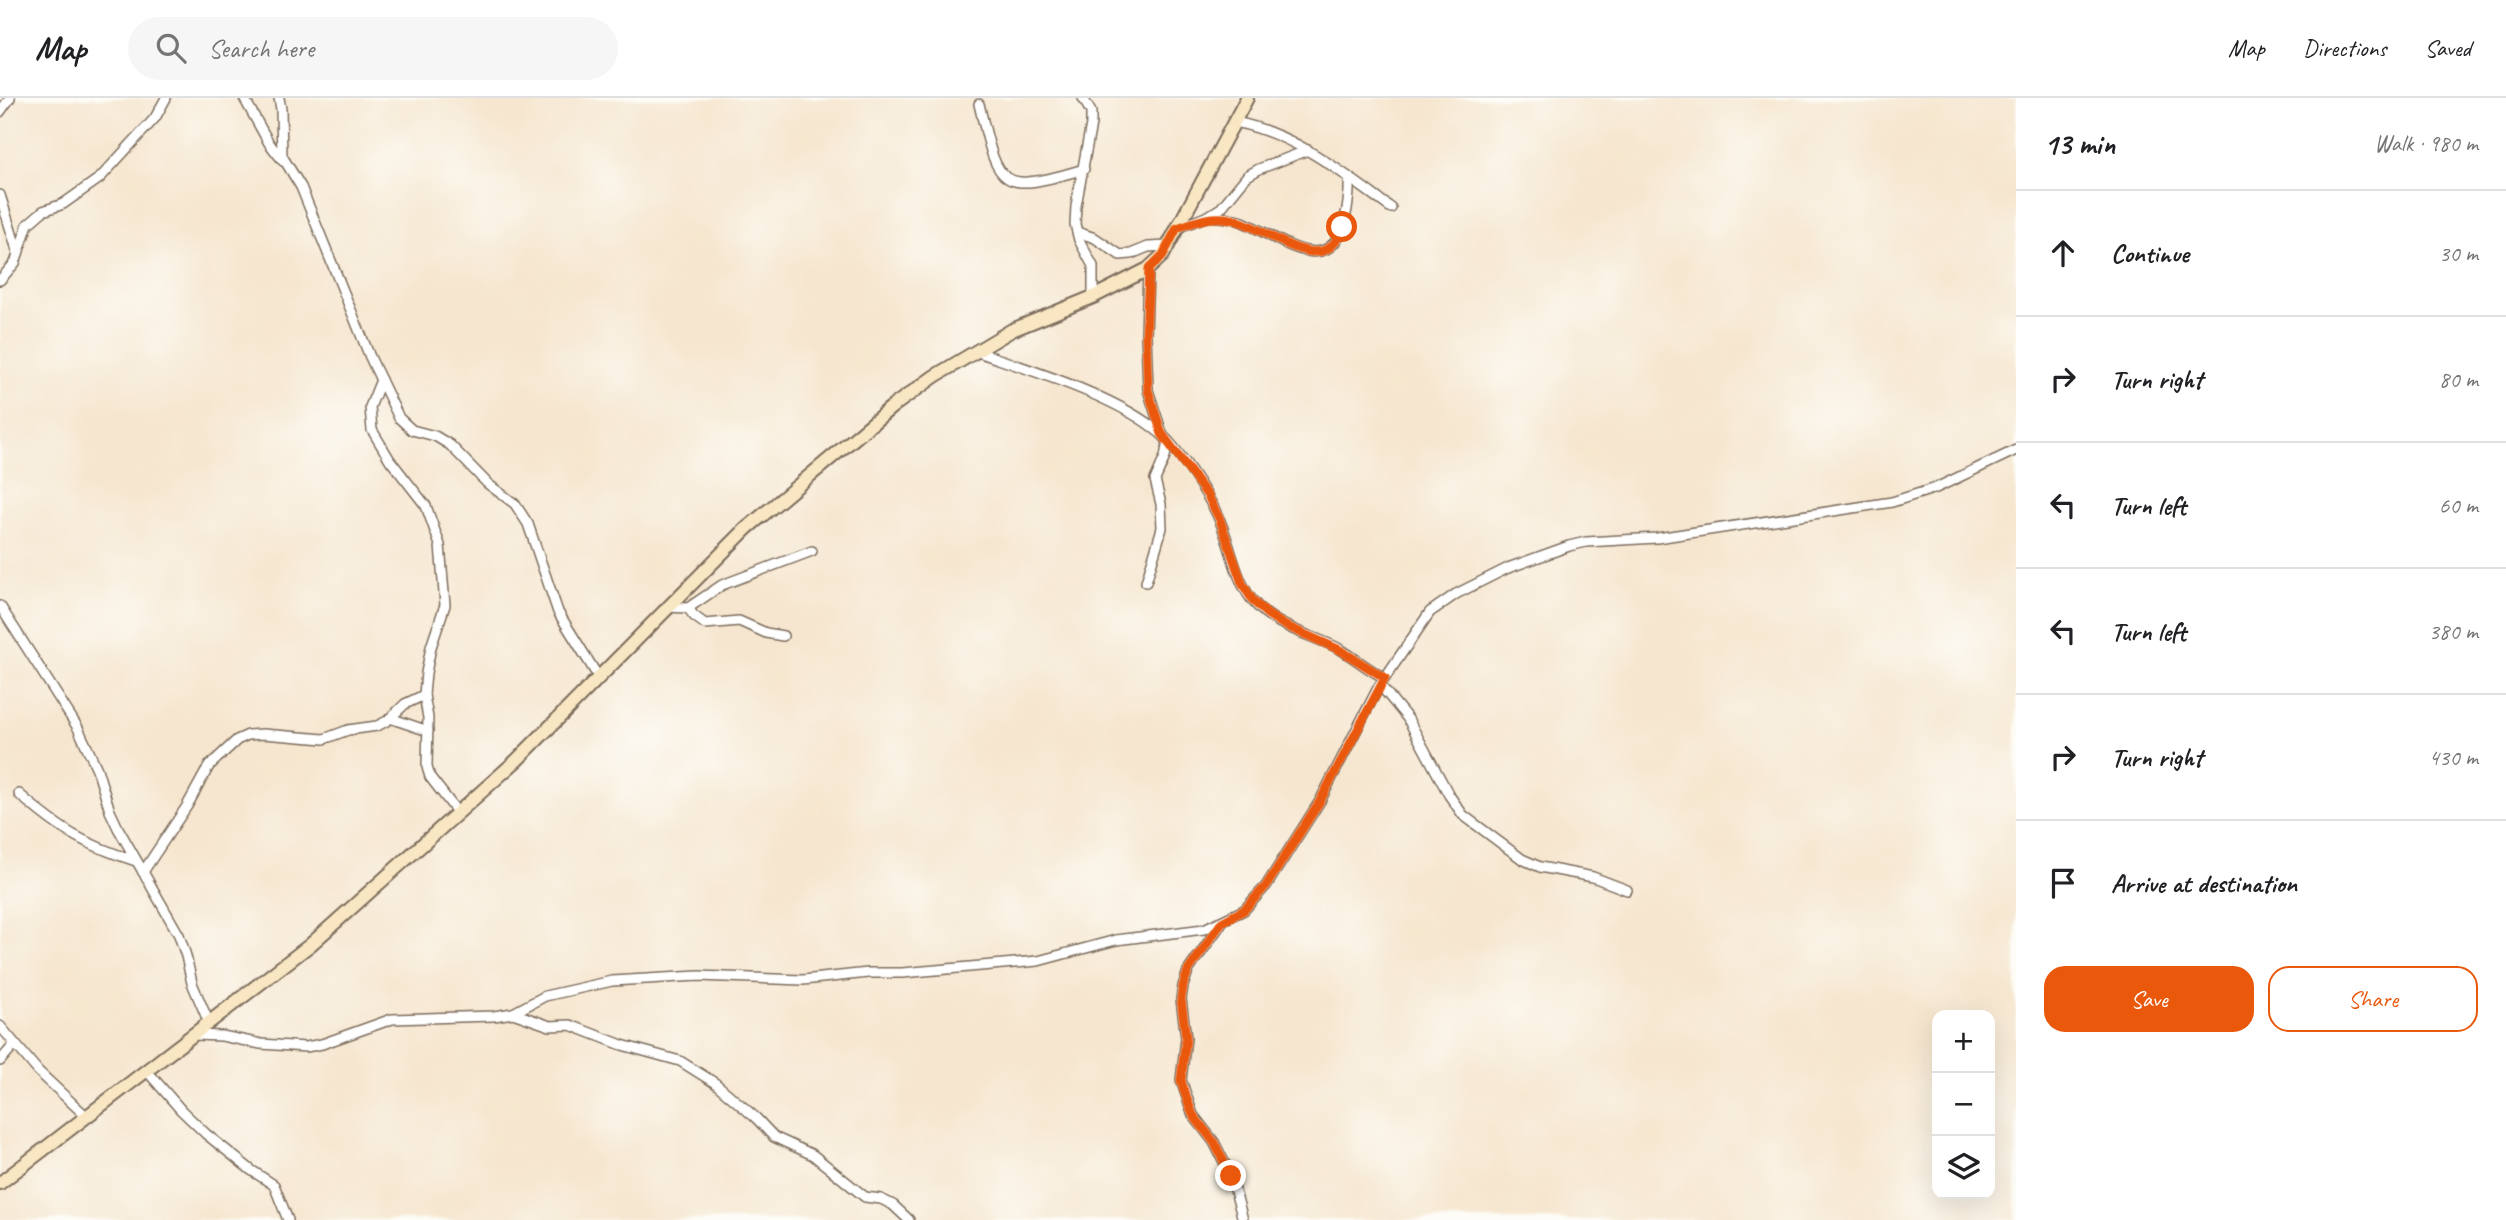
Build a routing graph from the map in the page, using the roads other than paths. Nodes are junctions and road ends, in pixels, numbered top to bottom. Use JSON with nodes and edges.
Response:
{"nodes":[{"id":1,"x":10,"y":98,"type":"edge"},
{"id":2,"x":166,"y":98,"type":"edge"},
{"id":3,"x":244,"y":98,"type":"edge"},
{"id":4,"x":279,"y":98,"type":"edge"},
{"id":5,"x":1083,"y":98,"type":"edge"},
{"id":6,"x":1247,"y":98,"type":"edge"},
{"id":7,"x":979,"y":104,"type":"dead end"},
{"id":8,"x":0,"y":112,"type":"edge"},
{"id":9,"x":1234,"y":122,"type":"junction"},
{"id":10,"x":1308,"y":150,"type":"junction"},
{"id":11,"x":286,"y":165,"type":"junction"},
{"id":12,"x":1084,"y":169,"type":"junction"},
{"id":13,"x":1349,"y":178,"type":"junction"},
{"id":14,"x":0,"y":195,"type":"edge"},
{"id":15,"x":1391,"y":208,"type":"dead end"},
{"id":16,"x":1208,"y":216,"type":"junction"},
{"id":17,"x":1177,"y":228,"type":"junction"},
{"id":18,"x":1077,"y":232,"type":"junction"},
{"id":19,"x":1168,"y":246,"type":"junction"},
{"id":20,"x":18,"y":254,"type":"junction"},
{"id":21,"x":1149,"y":269,"type":"junction"},
{"id":22,"x":0,"y":280,"type":"edge"},
{"id":23,"x":1093,"y":298,"type":"junction"},
{"id":24,"x":975,"y":351,"type":"junction"},
{"id":25,"x":381,"y":380,"type":"junction"},
{"id":26,"x":1165,"y":437,"type":"junction"},
{"id":27,"x":2016,"y":450,"type":"edge"},
{"id":28,"x":812,"y":551,"type":"dead end"},
{"id":29,"x":1146,"y":582,"type":"dead end"},
{"id":30,"x":0,"y":606,"type":"edge"},
{"id":31,"x":666,"y":607,"type":"junction"},
{"id":32,"x":688,"y":608,"type":"junction"},
{"id":33,"x":783,"y":636,"type":"dead end"},
{"id":34,"x":599,"y":678,"type":"junction"},
{"id":35,"x":1382,"y":681,"type":"junction"},
{"id":36,"x":424,"y":695,"type":"junction"},
{"id":37,"x":390,"y":718,"type":"junction"},
{"id":38,"x":428,"y":732,"type":"junction"},
{"id":39,"x":19,"y":793,"type":"dead end"},
{"id":40,"x":458,"y":813,"type":"junction"},
{"id":41,"x":136,"y":861,"type":"junction"},
{"id":42,"x":143,"y":872,"type":"junction"},
{"id":43,"x":1627,"y":890,"type":"dead end"},
{"id":44,"x":1222,"y":922,"type":"junction"},
{"id":45,"x":513,"y":1013,"type":"junction"},
{"id":46,"x":209,"y":1023,"type":"junction"},
{"id":47,"x":0,"y":1026,"type":"edge"},
{"id":48,"x":195,"y":1035,"type":"junction"},
{"id":49,"x":15,"y":1044,"type":"junction"},
{"id":50,"x":0,"y":1061,"type":"edge"},
{"id":51,"x":147,"y":1071,"type":"junction"},
{"id":52,"x":87,"y":1117,"type":"junction"},
{"id":53,"x":0,"y":1183,"type":"edge"},
{"id":54,"x":288,"y":1220,"type":"edge"},
{"id":55,"x":909,"y":1220,"type":"edge"},
{"id":56,"x":1244,"y":1220,"type":"edge"}],
"edges":[{"from":1,"to":8,"type":"street"},
{"from":2,"to":20,"type":"street"},
{"from":3,"to":11,"type":"street"},
{"from":4,"to":11,"type":"street"},
{"from":5,"to":12,"type":"street"},
{"from":6,"to":9,"type":"street"},
{"from":7,"to":12,"type":"street"},
{"from":9,"to":10,"type":"street"},
{"from":9,"to":17,"type":"street"},
{"from":10,"to":13,"type":"street"},
{"from":10,"to":16,"type":"street"},
{"from":11,"to":25,"type":"street"},
{"from":12,"to":18,"type":"street"},
{"from":13,"to":15,"type":"street"},
{"from":13,"to":16,"type":"street"},
{"from":14,"to":20,"type":"street"},
{"from":16,"to":17,"type":"street"},
{"from":17,"to":19,"type":"street"},
{"from":18,"to":19,"type":"street"},
{"from":18,"to":23,"type":"street"},
{"from":19,"to":21,"type":"street"},
{"from":20,"to":22,"type":"street"},
{"from":21,"to":23,"type":"street"},
{"from":21,"to":26,"type":"street"},
{"from":23,"to":24,"type":"street"},
{"from":24,"to":26,"type":"street"},
{"from":24,"to":31,"type":"street"},
{"from":25,"to":34,"type":"street"},
{"from":25,"to":36,"type":"street"},
{"from":26,"to":29,"type":"street"},
{"from":26,"to":35,"type":"street"},
{"from":27,"to":35,"type":"street"},
{"from":28,"to":32,"type":"street"},
{"from":30,"to":41,"type":"street"},
{"from":31,"to":32,"type":"street"},
{"from":31,"to":34,"type":"street"},
{"from":32,"to":33,"type":"street"},
{"from":34,"to":40,"type":"street"},
{"from":35,"to":43,"type":"street"},
{"from":35,"to":44,"type":"street"},
{"from":36,"to":37,"type":"street"},
{"from":36,"to":38,"type":"street"},
{"from":37,"to":38,"type":"street"},
{"from":37,"to":42,"type":"street"},
{"from":38,"to":40,"type":"street"},
{"from":39,"to":41,"type":"street"},
{"from":40,"to":46,"type":"street"},
{"from":41,"to":42,"type":"street"},
{"from":42,"to":46,"type":"street"},
{"from":44,"to":45,"type":"street"},
{"from":44,"to":56,"type":"street"},
{"from":45,"to":48,"type":"street"},
{"from":45,"to":55,"type":"street"},
{"from":46,"to":48,"type":"street"},
{"from":47,"to":49,"type":"street"},
{"from":48,"to":51,"type":"street"},
{"from":49,"to":50,"type":"street"},
{"from":49,"to":52,"type":"street"},
{"from":51,"to":52,"type":"street"},
{"from":51,"to":54,"type":"street"},
{"from":52,"to":53,"type":"street"}]}
